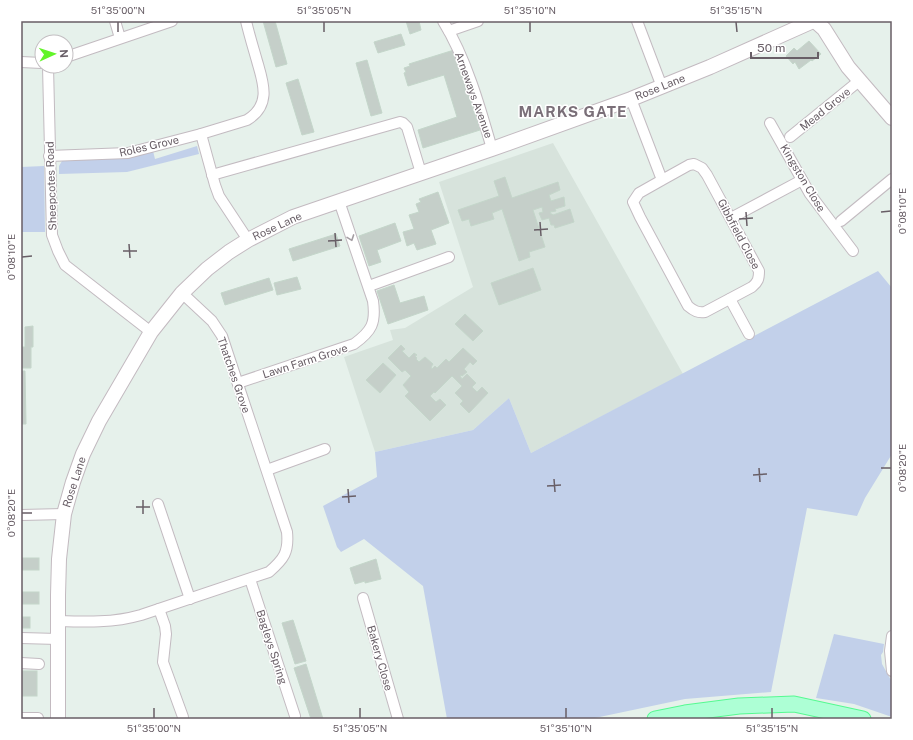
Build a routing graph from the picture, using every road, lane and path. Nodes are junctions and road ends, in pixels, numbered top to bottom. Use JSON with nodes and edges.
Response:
{"nodes":[{"id":1,"x":115,"y":21,"type":"edge"},
{"id":2,"x":172,"y":21,"type":"edge"},
{"id":3,"x":246,"y":21,"type":"edge"},
{"id":4,"x":443,"y":21,"type":"edge"},
{"id":5,"x":478,"y":21,"type":"edge"},
{"id":6,"x":637,"y":21,"type":"edge"},
{"id":7,"x":814,"y":21,"type":"edge"},
{"id":8,"x":449,"y":31,"type":"junction"},
{"id":9,"x":120,"y":38,"type":"junction"},
{"id":10,"x":74,"y":54,"type":"edge"},
{"id":11,"x":21,"y":62,"type":"edge"},
{"id":12,"x":34,"y":63,"type":"edge"},
{"id":13,"x":48,"y":74,"type":"edge"},
{"id":14,"x":859,"y":81,"type":"junction"},
{"id":15,"x":662,"y":87,"type":"junction"},
{"id":16,"x":631,"y":99,"type":"junction"},
{"id":17,"x":892,"y":118,"type":"edge"},
{"id":18,"x":770,"y":123,"type":"dead end"},
{"id":19,"x":201,"y":134,"type":"junction"},
{"id":20,"x":790,"y":137,"type":"dead end"},
{"id":21,"x":492,"y":149,"type":"junction"},
{"id":22,"x":50,"y":156,"type":"junction"},
{"id":23,"x":421,"y":173,"type":"junction"},
{"id":24,"x":212,"y":175,"type":"junction"},
{"id":25,"x":892,"y":179,"type":"edge"},
{"id":26,"x":662,"y":180,"type":"junction"},
{"id":27,"x":802,"y":180,"type":"junction"},
{"id":28,"x":339,"y":201,"type":"junction"},
{"id":29,"x":731,"y":218,"type":"junction"},
{"id":30,"x":841,"y":221,"type":"dead end"},
{"id":31,"x":248,"y":240,"type":"junction"},
{"id":32,"x":853,"y":251,"type":"dead end"},
{"id":33,"x":449,"y":257,"type":"dead end"},
{"id":34,"x":369,"y":286,"type":"junction"},
{"id":35,"x":182,"y":292,"type":"junction"},
{"id":36,"x":730,"y":299,"type":"junction"},
{"id":37,"x":151,"y":332,"type":"junction"},
{"id":38,"x":749,"y":334,"type":"dead end"},
{"id":39,"x":238,"y":383,"type":"junction"},
{"id":40,"x":324,"y":449,"type":"dead end"},
{"id":41,"x":267,"y":470,"type":"junction"},
{"id":42,"x":158,"y":504,"type":"dead end"},
{"id":43,"x":64,"y":514,"type":"junction"},
{"id":44,"x":21,"y":515,"type":"edge"},
{"id":45,"x":250,"y":579,"type":"junction"},
{"id":46,"x":363,"y":598,"type":"dead end"},
{"id":47,"x":190,"y":599,"type":"junction"},
{"id":48,"x":160,"y":609,"type":"junction"},
{"id":49,"x":58,"y":622,"type":"junction"},
{"id":50,"x":892,"y":636,"type":"edge"},
{"id":51,"x":21,"y":638,"type":"edge"},
{"id":52,"x":58,"y":639,"type":"junction"},
{"id":53,"x":21,"y":663,"type":"edge"},
{"id":54,"x":39,"y":664,"type":"dead end"},
{"id":55,"x":892,"y":671,"type":"edge"},
{"id":56,"x":295,"y":716,"type":"dead end"},
{"id":57,"x":183,"y":717,"type":"dead end"},
{"id":58,"x":21,"y":718,"type":"edge"},
{"id":59,"x":38,"y":718,"type":"edge"},
{"id":60,"x":58,"y":719,"type":"edge"},
{"id":61,"x":398,"y":719,"type":"edge"},
{"id":62,"x":655,"y":719,"type":"edge"},
{"id":63,"x":863,"y":719,"type":"edge"}],
"edges":[{"from":1,"to":9,"type":"street"},
{"from":2,"to":9,"type":"street"},
{"from":3,"to":19,"type":"street","name":"Roles Grove"},
{"from":4,"to":8,"type":"street","name":"Arneways Avenue"},
{"from":5,"to":8,"type":"street"},
{"from":6,"to":15,"type":"street"},
{"from":7,"to":14,"type":"street"},
{"from":7,"to":15,"type":"street","name":"Rose Lane"},
{"from":8,"to":21,"type":"street","name":"Arneways Avenue"},
{"from":9,"to":10,"type":"street"},
{"from":11,"to":12,"type":"street"},
{"from":13,"to":22,"type":"street","name":"Sheepcotes Road"},
{"from":14,"to":17,"type":"street"},
{"from":14,"to":20,"type":"street","name":"Mead Grove"},
{"from":15,"to":16,"type":"street","name":"Rose Lane"},
{"from":16,"to":21,"type":"street","name":"Rose Lane"},
{"from":16,"to":26,"type":"street"},
{"from":18,"to":27,"type":"street","name":"Kingston Close"},
{"from":19,"to":22,"type":"street","name":"Roles Grove"},
{"from":19,"to":24,"type":"street"},
{"from":21,"to":23,"type":"street","name":"Rose Lane"},
{"from":22,"to":37,"type":"street","name":"Sheepcotes Road"},
{"from":23,"to":24,"type":"street"},
{"from":23,"to":28,"type":"street","name":"Rose Lane"},
{"from":24,"to":31,"type":"street"},
{"from":25,"to":30,"type":"street"},
{"from":26,"to":29,"type":"street","name":"Gibbfield Close"},
{"from":26,"to":36,"type":"street","name":"Gibbfield Close"},
{"from":27,"to":29,"type":"street"},
{"from":27,"to":32,"type":"street","name":"Kingston Close"},
{"from":28,"to":31,"type":"street","name":"Rose Lane"},
{"from":28,"to":34,"type":"street","name":"Lawn Farm Grove","one_way":true},
{"from":29,"to":36,"type":"street","name":"Gibbfield Close"},
{"from":31,"to":35,"type":"street","name":"Rose Lane"},
{"from":33,"to":34,"type":"street"},
{"from":34,"to":39,"type":"street","name":"Lawn Farm Grove"},
{"from":35,"to":37,"type":"street","name":"Rose Lane"},
{"from":35,"to":39,"type":"street","name":"Thatches Grove"},
{"from":36,"to":38,"type":"street"},
{"from":37,"to":43,"type":"street","name":"Rose Lane"},
{"from":39,"to":41,"type":"street","name":"Thatches Grove"},
{"from":40,"to":41,"type":"street"},
{"from":41,"to":45,"type":"street","name":"Thatches Grove"},
{"from":42,"to":47,"type":"street"},
{"from":43,"to":44,"type":"street"},
{"from":43,"to":49,"type":"street","name":"Rose Lane"},
{"from":45,"to":47,"type":"street","name":"Thatches Grove"},
{"from":45,"to":56,"type":"street","name":"Bagleys Spring"},
{"from":46,"to":61,"type":"street","name":"Bakery Close"},
{"from":47,"to":48,"type":"street","name":"Thatches Grove"},
{"from":48,"to":49,"type":"street","name":"Thatches Grove"},
{"from":48,"to":57,"type":"street"},
{"from":49,"to":52,"type":"street","name":"Rose Lane"},
{"from":50,"to":55,"type":"street"},
{"from":51,"to":52,"type":"street"},
{"from":52,"to":60,"type":"street","name":"Rose Lane"},
{"from":53,"to":54,"type":"street"},
{"from":58,"to":59,"type":"street"},
{"from":62,"to":63,"type":"main road"}]}
